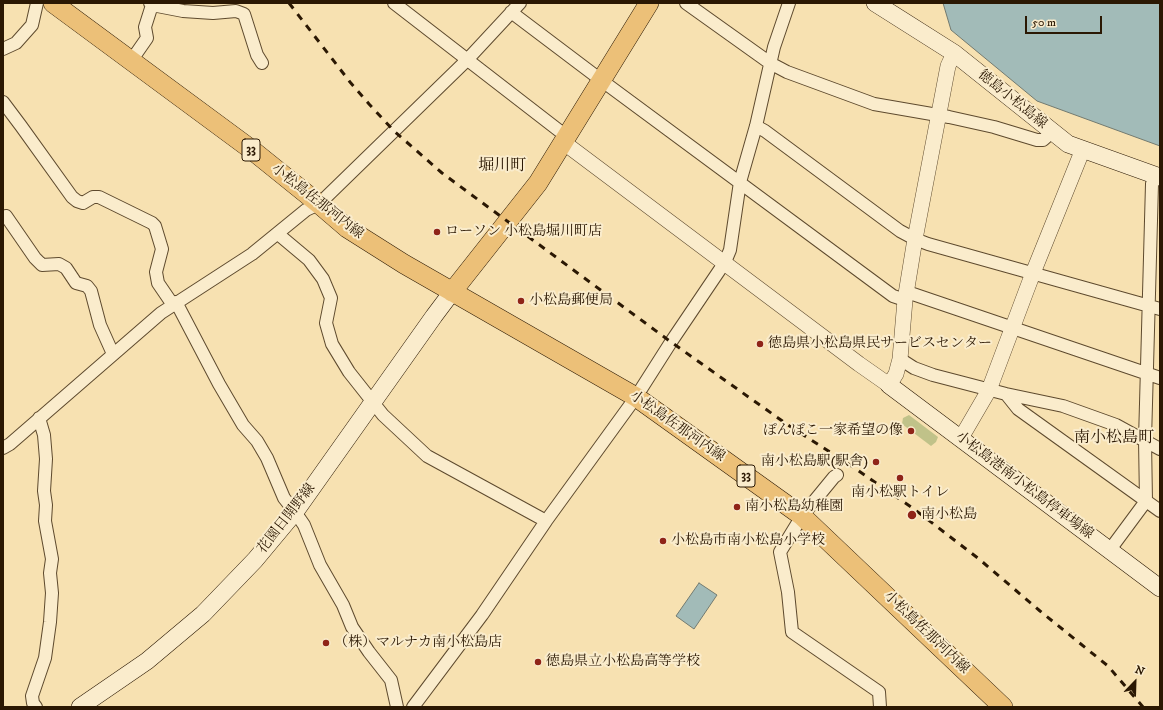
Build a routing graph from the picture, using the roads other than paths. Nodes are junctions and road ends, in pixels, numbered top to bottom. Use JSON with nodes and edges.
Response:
{"nodes":[{"id":1,"x":37,"y":3,"type":"edge"},
{"id":2,"x":394,"y":3,"type":"edge"},
{"id":3,"x":520,"y":3,"type":"edge"},
{"id":4,"x":649,"y":3,"type":"edge"},
{"id":5,"x":686,"y":3,"type":"edge"},
{"id":6,"x":789,"y":3,"type":"edge"},
{"id":7,"x":875,"y":3,"type":"edge"},
{"id":8,"x":55,"y":4,"type":"edge"},
{"id":9,"x":151,"y":4,"type":"edge"},
{"id":10,"x":511,"y":12,"type":"junction"},
{"id":11,"x":3,"y":49,"type":"edge"},
{"id":12,"x":954,"y":53,"type":"junction"},
{"id":13,"x":467,"y":60,"type":"junction"},
{"id":14,"x":131,"y":61,"type":"junction"},
{"id":15,"x":262,"y":63,"type":"dead end"},
{"id":16,"x":770,"y":63,"type":"junction"},
{"id":17,"x":601,"y":80,"type":"junction"},
{"id":18,"x":3,"y":102,"type":"edge"},
{"id":19,"x":938,"y":116,"type":"junction"},
{"id":20,"x":756,"y":126,"type":"junction"},
{"id":21,"x":1052,"y":132,"type":"junction"},
{"id":22,"x":565,"y":139,"type":"junction"},
{"id":23,"x":1083,"y":149,"type":"junction"},
{"id":24,"x":1158,"y":176,"type":"edge"},
{"id":25,"x":740,"y":182,"type":"junction"},
{"id":26,"x":319,"y":204,"type":"junction"},
{"id":27,"x":6,"y":216,"type":"dead end"},
{"id":28,"x":278,"y":234,"type":"junction"},
{"id":29,"x":915,"y":239,"type":"junction"},
{"id":30,"x":725,"y":262,"type":"junction"},
{"id":31,"x":1032,"y":273,"type":"junction"},
{"id":32,"x":452,"y":292,"type":"junction"},
{"id":33,"x":906,"y":296,"type":"junction"},
{"id":34,"x":174,"y":303,"type":"junction"},
{"id":35,"x":1154,"y":307,"type":"edge"},
{"id":36,"x":1012,"y":327,"type":"junction"},
{"id":37,"x":113,"y":354,"type":"junction"},
{"id":38,"x":900,"y":359,"type":"junction"},
{"id":39,"x":1148,"y":374,"type":"junction"},
{"id":40,"x":1160,"y":378,"type":"edge"},
{"id":41,"x":888,"y":385,"type":"junction"},
{"id":42,"x":989,"y":390,"type":"junction"},
{"id":43,"x":1006,"y":394,"type":"junction"},
{"id":44,"x":636,"y":397,"type":"junction"},
{"id":45,"x":374,"y":402,"type":"junction"},
{"id":46,"x":39,"y":418,"type":"junction"},
{"id":47,"x":961,"y":438,"type":"junction"},
{"id":48,"x":1145,"y":440,"type":"junction"},
{"id":49,"x":3,"y":448,"type":"edge"},
{"id":50,"x":1160,"y":449,"type":"edge"},
{"id":51,"x":838,"y":475,"type":"dead end"},
{"id":52,"x":1146,"y":501,"type":"junction"},
{"id":53,"x":295,"y":512,"type":"junction"},
{"id":54,"x":1160,"y":512,"type":"edge"},
{"id":55,"x":802,"y":516,"type":"junction"},
{"id":56,"x":546,"y":522,"type":"junction"},
{"id":57,"x":1109,"y":551,"type":"junction"},
{"id":58,"x":1160,"y":588,"type":"edge"},
{"id":59,"x":36,"y":707,"type":"edge"},
{"id":60,"x":80,"y":707,"type":"edge"},
{"id":61,"x":397,"y":707,"type":"edge"},
{"id":62,"x":413,"y":707,"type":"edge"},
{"id":63,"x":880,"y":707,"type":"edge"},
{"id":64,"x":1003,"y":707,"type":"edge"}],
"edges":[{"from":1,"to":11,"type":"street"},
{"from":2,"to":13,"type":"street"},
{"from":3,"to":10,"type":"street"},
{"from":4,"to":17,"type":"main road"},
{"from":5,"to":16,"type":"street"},
{"from":6,"to":16,"type":"street"},
{"from":7,"to":12,"type":"main road","name":"徳島小松島線"},
{"from":8,"to":14,"type":"main road","name":"小松島佐那河内線","number":"33"},
{"from":9,"to":14,"type":"street"},
{"from":9,"to":15,"type":"street"},
{"from":10,"to":13,"type":"street"},
{"from":10,"to":17,"type":"street"},
{"from":12,"to":19,"type":"street"},
{"from":12,"to":21,"type":"main road","name":"徳島小松島線"},
{"from":13,"to":22,"type":"street"},
{"from":13,"to":26,"type":"street"},
{"from":14,"to":26,"type":"main road","name":"小松島佐那河内線","number":"33"},
{"from":16,"to":19,"type":"street"},
{"from":16,"to":20,"type":"street"},
{"from":17,"to":22,"type":"main road"},
{"from":17,"to":25,"type":"street"},
{"from":18,"to":34,"type":"street"},
{"from":19,"to":21,"type":"street"},
{"from":19,"to":29,"type":"street"},
{"from":20,"to":25,"type":"street"},
{"from":20,"to":29,"type":"street"},
{"from":21,"to":23,"type":"main road","name":"徳島小松島線"},
{"from":22,"to":30,"type":"street"},
{"from":22,"to":32,"type":"main road"},
{"from":23,"to":24,"type":"main road","name":"徳島小松島線"},
{"from":23,"to":31,"type":"street"},
{"from":24,"to":35,"type":"street"},
{"from":25,"to":30,"type":"street"},
{"from":25,"to":33,"type":"street"},
{"from":26,"to":28,"type":"street"},
{"from":26,"to":32,"type":"main road","name":"小松島佐那河内線","number":"33"},
{"from":27,"to":37,"type":"street"},
{"from":28,"to":34,"type":"street"},
{"from":28,"to":45,"type":"street"},
{"from":29,"to":31,"type":"street"},
{"from":29,"to":33,"type":"street"},
{"from":30,"to":41,"type":"street"},
{"from":30,"to":44,"type":"street"},
{"from":31,"to":35,"type":"street"},
{"from":31,"to":36,"type":"street"},
{"from":32,"to":44,"type":"main road","name":"小松島佐那河内線","number":"33"},
{"from":32,"to":45,"type":"main road","name":"花園日開野線"},
{"from":33,"to":36,"type":"street"},
{"from":33,"to":38,"type":"street"},
{"from":34,"to":37,"type":"street"},
{"from":34,"to":53,"type":"street"},
{"from":35,"to":39,"type":"street"},
{"from":36,"to":39,"type":"street"},
{"from":36,"to":42,"type":"street"},
{"from":37,"to":46,"type":"street"},
{"from":38,"to":41,"type":"street"},
{"from":38,"to":42,"type":"street"},
{"from":39,"to":40,"type":"street"},
{"from":39,"to":48,"type":"street"},
{"from":41,"to":47,"type":"main road","name":"小松島港南小松島停車場線"},
{"from":42,"to":43,"type":"street"},
{"from":42,"to":47,"type":"street"},
{"from":43,"to":48,"type":"street"},
{"from":43,"to":52,"type":"street"},
{"from":44,"to":55,"type":"main road","name":"小松島佐那河内線","number":"33"},
{"from":44,"to":56,"type":"street"},
{"from":45,"to":53,"type":"main road","name":"花園日開野線"},
{"from":45,"to":56,"type":"street"},
{"from":46,"to":49,"type":"street"},
{"from":46,"to":59,"type":"street"},
{"from":47,"to":57,"type":"main road","name":"小松島港南小松島停車場線"},
{"from":48,"to":50,"type":"street"},
{"from":48,"to":52,"type":"street"},
{"from":51,"to":55,"type":"street"},
{"from":52,"to":54,"type":"street"},
{"from":52,"to":57,"type":"street"},
{"from":53,"to":60,"type":"main road","name":"花園日開野線"},
{"from":53,"to":61,"type":"street"},
{"from":55,"to":63,"type":"street"},
{"from":55,"to":64,"type":"main road","name":"小松島佐那河内線","number":"33"},
{"from":56,"to":62,"type":"street"},
{"from":57,"to":58,"type":"main road","name":"小松島港南小松島停車場線"}]}
